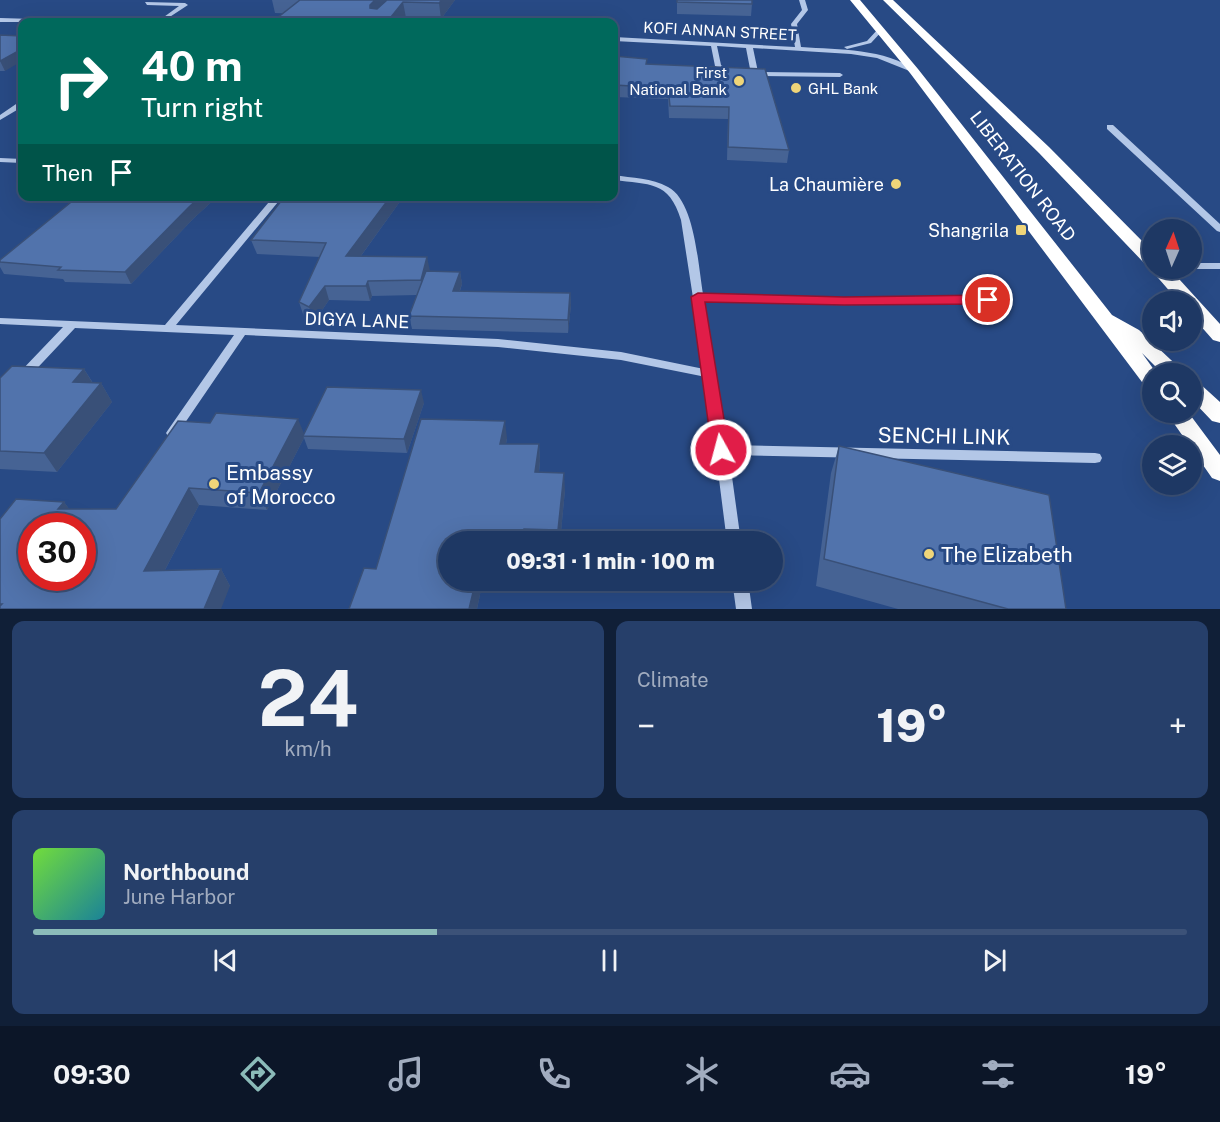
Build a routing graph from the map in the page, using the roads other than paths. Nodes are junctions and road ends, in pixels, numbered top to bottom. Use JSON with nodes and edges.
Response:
{"nodes":[{"id":1,"x":802,"y":0,"type":"edge"},
{"id":2,"x":855,"y":0,"type":"edge"},
{"id":3,"x":888,"y":0,"type":"edge"},
{"id":4,"x":147,"y":3,"type":"dead end"},
{"id":5,"x":165,"y":18,"type":"edge"},
{"id":6,"x":0,"y":20,"type":"edge"},
{"id":7,"x":18,"y":21,"type":"edge"},
{"id":8,"x":880,"y":30,"type":"junction"},
{"id":9,"x":618,"y":39,"type":"edge"},
{"id":10,"x":714,"y":45,"type":"junction"},
{"id":11,"x":749,"y":46,"type":"junction"},
{"id":12,"x":798,"y":48,"type":"junction"},
{"id":13,"x":826,"y":50,"type":"junction"},
{"id":14,"x":914,"y":71,"type":"junction"},
{"id":15,"x":755,"y":74,"type":"junction"},
{"id":16,"x":840,"y":75,"type":"dead end"},
{"id":17,"x":18,"y":107,"type":"edge"},
{"id":18,"x":0,"y":118,"type":"edge"},
{"id":19,"x":1110,"y":127,"type":"dead end"},
{"id":20,"x":0,"y":160,"type":"edge"},
{"id":21,"x":18,"y":160,"type":"edge"},
{"id":22,"x":618,"y":179,"type":"edge"},
{"id":23,"x":275,"y":201,"type":"edge"},
{"id":24,"x":1220,"y":229,"type":"edge"},
{"id":25,"x":1142,"y":251,"type":"edge"},
{"id":26,"x":1202,"y":266,"type":"edge"},
{"id":27,"x":1220,"y":266,"type":"edge"},
{"id":28,"x":1169,"y":279,"type":"edge"},
{"id":29,"x":1179,"y":291,"type":"edge"},
{"id":30,"x":698,"y":297,"type":"junction"},
{"id":31,"x":988,"y":300,"type":"dead end"},
{"id":32,"x":1202,"y":316,"type":"edge"},
{"id":33,"x":1104,"y":318,"type":"junction"},
{"id":34,"x":0,"y":321,"type":"edge"},
{"id":35,"x":72,"y":324,"type":"junction"},
{"id":36,"x":167,"y":329,"type":"junction"},
{"id":37,"x":242,"y":332,"type":"junction"},
{"id":38,"x":1220,"y":336,"type":"edge"},
{"id":39,"x":1164,"y":363,"type":"edge"},
{"id":40,"x":1142,"y":368,"type":"edge"},
{"id":41,"x":711,"y":374,"type":"junction"},
{"id":42,"x":16,"y":383,"type":"edge"},
{"id":43,"x":1202,"y":398,"type":"edge"},
{"id":44,"x":1220,"y":415,"type":"edge"},
{"id":45,"x":1184,"y":423,"type":"edge"},
{"id":46,"x":167,"y":439,"type":"edge"},
{"id":47,"x":721,"y":450,"type":"junction"},
{"id":48,"x":1095,"y":458,"type":"dead end"},
{"id":49,"x":1220,"y":472,"type":"edge"},
{"id":50,"x":732,"y":531,"type":"edge"},
{"id":51,"x":742,"y":591,"type":"edge"},
{"id":52,"x":744,"y":609,"type":"edge"}],
"edges":[{"from":1,"to":12,"type":"street"},
{"from":2,"to":8,"type":"highway","name":"LIBERATION ROAD"},
{"from":3,"to":25,"type":"highway","name":"LIBERATION ROAD"},
{"from":4,"to":5,"type":"street"},
{"from":6,"to":7,"type":"street"},
{"from":8,"to":13,"type":"street","name":"KOFI ANNAN STREET"},
{"from":8,"to":14,"type":"highway","name":"LIBERATION ROAD"},
{"from":9,"to":10,"type":"street","name":"KOFI ANNAN STREET"},
{"from":10,"to":11,"type":"street","name":"KOFI ANNAN STREET"},
{"from":10,"to":15,"type":"street"},
{"from":11,"to":12,"type":"street","name":"KOFI ANNAN STREET"},
{"from":11,"to":15,"type":"street"},
{"from":12,"to":13,"type":"street","name":"KOFI ANNAN STREET"},
{"from":13,"to":14,"type":"street","name":"KOFI ANNAN STREET"},
{"from":14,"to":33,"type":"highway","name":"LIBERATION ROAD"},
{"from":15,"to":16,"type":"street"},
{"from":17,"to":18,"type":"street"},
{"from":19,"to":24,"type":"street"},
{"from":20,"to":21,"type":"street"},
{"from":22,"to":30,"type":"street"},
{"from":23,"to":36,"type":"street"},
{"from":26,"to":27,"type":"street"},
{"from":28,"to":29,"type":"highway"},
{"from":30,"to":31,"type":"street"},
{"from":30,"to":41,"type":"street"},
{"from":32,"to":38,"type":"highway"},
{"from":33,"to":39,"type":"highway"},
{"from":33,"to":40,"type":"highway","name":"LIBERATION ROAD"},
{"from":34,"to":35,"type":"street","name":"DIGYA LANE"},
{"from":35,"to":36,"type":"street","name":"DIGYA LANE"},
{"from":35,"to":42,"type":"street"},
{"from":36,"to":37,"type":"street","name":"DIGYA LANE"},
{"from":37,"to":41,"type":"street","name":"DIGYA LANE"},
{"from":37,"to":46,"type":"street"},
{"from":41,"to":47,"type":"street"},
{"from":43,"to":44,"type":"highway"},
{"from":45,"to":49,"type":"highway"},
{"from":47,"to":48,"type":"street","name":"SENCHI LINK"},
{"from":47,"to":50,"type":"street"},
{"from":51,"to":52,"type":"street"}]}
